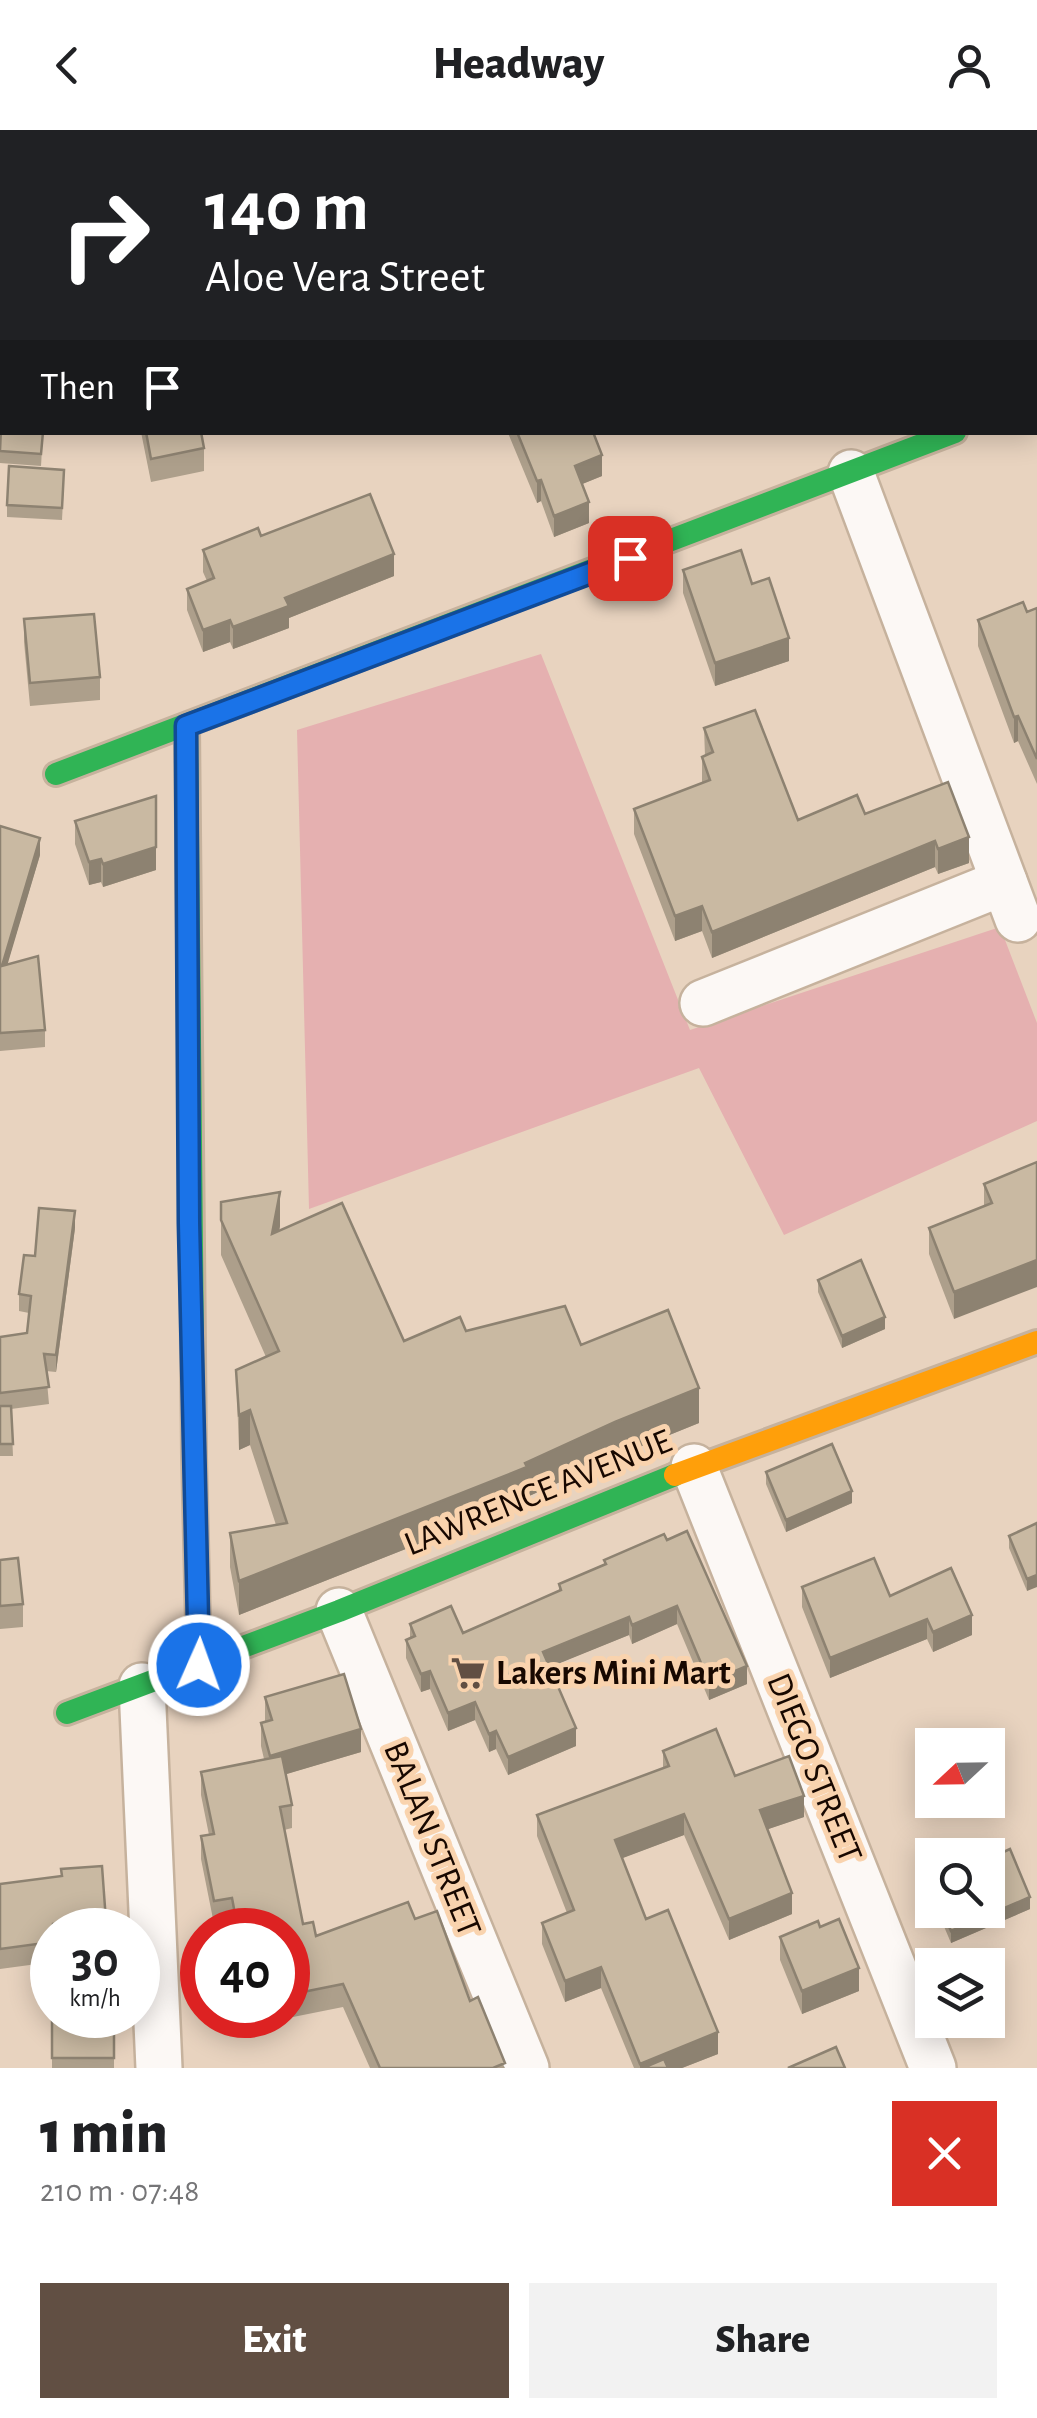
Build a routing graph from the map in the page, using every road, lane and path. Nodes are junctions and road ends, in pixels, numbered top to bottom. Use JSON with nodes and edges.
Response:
{"nodes":[{"id":1,"x":947,"y":435,"type":"edge"},
{"id":2,"x":852,"y":473,"type":"junction"},
{"id":3,"x":186,"y":726,"type":"junction"},
{"id":4,"x":56,"y":774,"type":"dead end"},
{"id":5,"x":703,"y":1002,"type":"dead end"},
{"id":6,"x":1037,"y":1342,"type":"edge"},
{"id":7,"x":694,"y":1467,"type":"junction"},
{"id":8,"x":339,"y":1611,"type":"junction"},
{"id":9,"x":199,"y":1665,"type":"junction"},
{"id":10,"x":142,"y":1686,"type":"junction"},
{"id":11,"x":67,"y":1713,"type":"dead end"},
{"id":12,"x":159,"y":2068,"type":"edge"},
{"id":13,"x":526,"y":2068,"type":"edge"},
{"id":14,"x":934,"y":2068,"type":"edge"}],
"edges":[{"from":1,"to":2,"type":"street"},
{"from":2,"to":3,"type":"street"},
{"from":2,"to":5,"type":"street"},
{"from":3,"to":4,"type":"street"},
{"from":3,"to":9,"type":"street"},
{"from":6,"to":7,"type":"street","name":"LAWRENCE AVENUE"},
{"from":7,"to":8,"type":"street","name":"LAWRENCE AVENUE"},
{"from":7,"to":14,"type":"street","name":"DIEGO STREET"},
{"from":8,"to":9,"type":"street","name":"LAWRENCE AVENUE"},
{"from":8,"to":13,"type":"street","name":"BALAN STREET"},
{"from":9,"to":10,"type":"street","name":"LAWRENCE AVENUE"},
{"from":10,"to":11,"type":"street","name":"LAWRENCE AVENUE"},
{"from":10,"to":12,"type":"street"}]}
